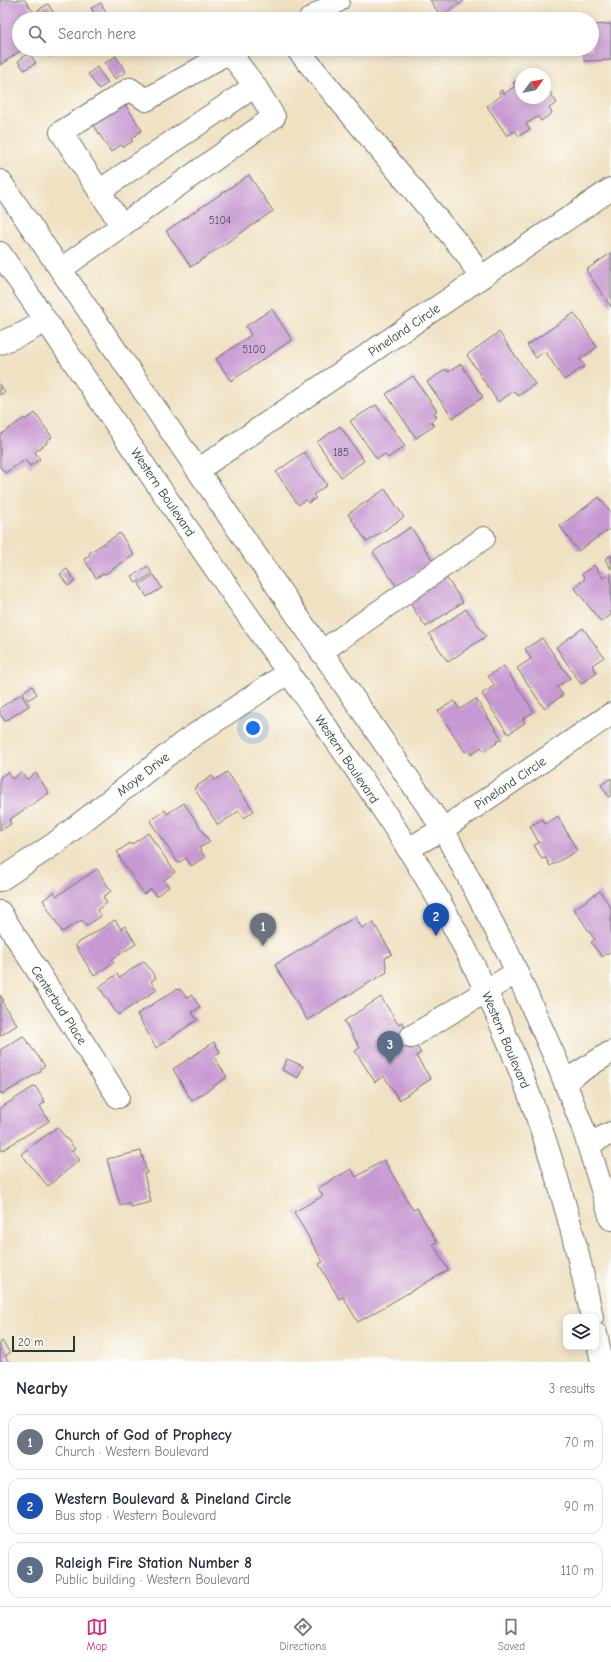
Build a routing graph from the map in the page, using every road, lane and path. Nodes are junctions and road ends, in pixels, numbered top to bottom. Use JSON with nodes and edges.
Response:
{"nodes":[{"id":1,"x":338,"y":1,"type":"edge"},
{"id":2,"x":321,"y":12,"type":"edge"},
{"id":3,"x":223,"y":56,"type":"edge"},
{"id":4,"x":238,"y":56,"type":"edge"},
{"id":5,"x":303,"y":56,"type":"edge"},
{"id":6,"x":255,"y":86,"type":"junction"},
{"id":7,"x":0,"y":181,"type":"edge"},
{"id":8,"x":611,"y":189,"type":"edge"},
{"id":9,"x":99,"y":191,"type":"junction"},
{"id":10,"x":122,"y":226,"type":"junction"},
{"id":11,"x":3,"y":264,"type":"edge"},
{"id":12,"x":61,"y":270,"type":"junction"},
{"id":13,"x":480,"y":278,"type":"junction"},
{"id":14,"x":46,"y":321,"type":"junction"},
{"id":15,"x":0,"y":343,"type":"edge"},
{"id":16,"x":198,"y":470,"type":"junction"},
{"id":17,"x":484,"y":538,"type":"dead end"},
{"id":18,"x":321,"y":652,"type":"junction"},
{"id":19,"x":289,"y":672,"type":"junction"},
{"id":20,"x":611,"y":714,"type":"edge"},
{"id":21,"x":443,"y":829,"type":"junction"},
{"id":22,"x":408,"y":849,"type":"junction"},
{"id":23,"x":0,"y":880,"type":"edge"},
{"id":24,"x":0,"y":912,"type":"edge"},
{"id":25,"x":517,"y":972,"type":"junction"},
{"id":26,"x":486,"y":991,"type":"junction"},
{"id":27,"x":411,"y":1037,"type":"dead end"},
{"id":28,"x":611,"y":1052,"type":"edge"},
{"id":29,"x":564,"y":1081,"type":"junction"},
{"id":30,"x":118,"y":1097,"type":"dead end"},
{"id":31,"x":611,"y":1133,"type":"edge"},
{"id":32,"x":588,"y":1144,"type":"junction"},
{"id":33,"x":611,"y":1219,"type":"edge"},
{"id":34,"x":591,"y":1314,"type":"edge"},
{"id":35,"x":599,"y":1348,"type":"edge"},
{"id":36,"x":602,"y":1362,"type":"edge"}],
"edges":[{"from":1,"to":2,"type":"main road"},
{"from":3,"to":9,"type":"main road"},
{"from":4,"to":6,"type":"main road"},
{"from":5,"to":13,"type":"main road"},
{"from":6,"to":9,"type":"main road"},
{"from":6,"to":10,"type":"main road"},
{"from":7,"to":12,"type":"main road"},
{"from":8,"to":13,"type":"main road","name":"Pineland Circle"},
{"from":9,"to":10,"type":"main road"},
{"from":10,"to":12,"type":"main road"},
{"from":11,"to":14,"type":"main road","name":"Western Boulevard"},
{"from":12,"to":16,"type":"main road"},
{"from":13,"to":16,"type":"main road","name":"Pineland Circle"},
{"from":14,"to":15,"type":"main road"},
{"from":14,"to":19,"type":"main road","name":"Western Boulevard"},
{"from":16,"to":18,"type":"main road"},
{"from":17,"to":18,"type":"main road"},
{"from":18,"to":21,"type":"main road"},
{"from":19,"to":22,"type":"main road","name":"Western Boulevard"},
{"from":19,"to":23,"type":"main road","name":"Moye Drive"},
{"from":20,"to":21,"type":"main road","name":"Pineland Circle"},
{"from":21,"to":22,"type":"main road","name":"Pineland Circle"},
{"from":21,"to":25,"type":"main road"},
{"from":22,"to":26,"type":"main road","name":"Western Boulevard"},
{"from":24,"to":30,"type":"main road","name":"Centerbud Place"},
{"from":25,"to":26,"type":"main road"},
{"from":25,"to":29,"type":"main road"},
{"from":26,"to":27,"type":"main road"},
{"from":26,"to":34,"type":"main road","name":"Western Boulevard"},
{"from":28,"to":29,"type":"main road"},
{"from":29,"to":32,"type":"main road"},
{"from":31,"to":32,"type":"main road"},
{"from":32,"to":33,"type":"main road"},
{"from":35,"to":36,"type":"main road"}]}
